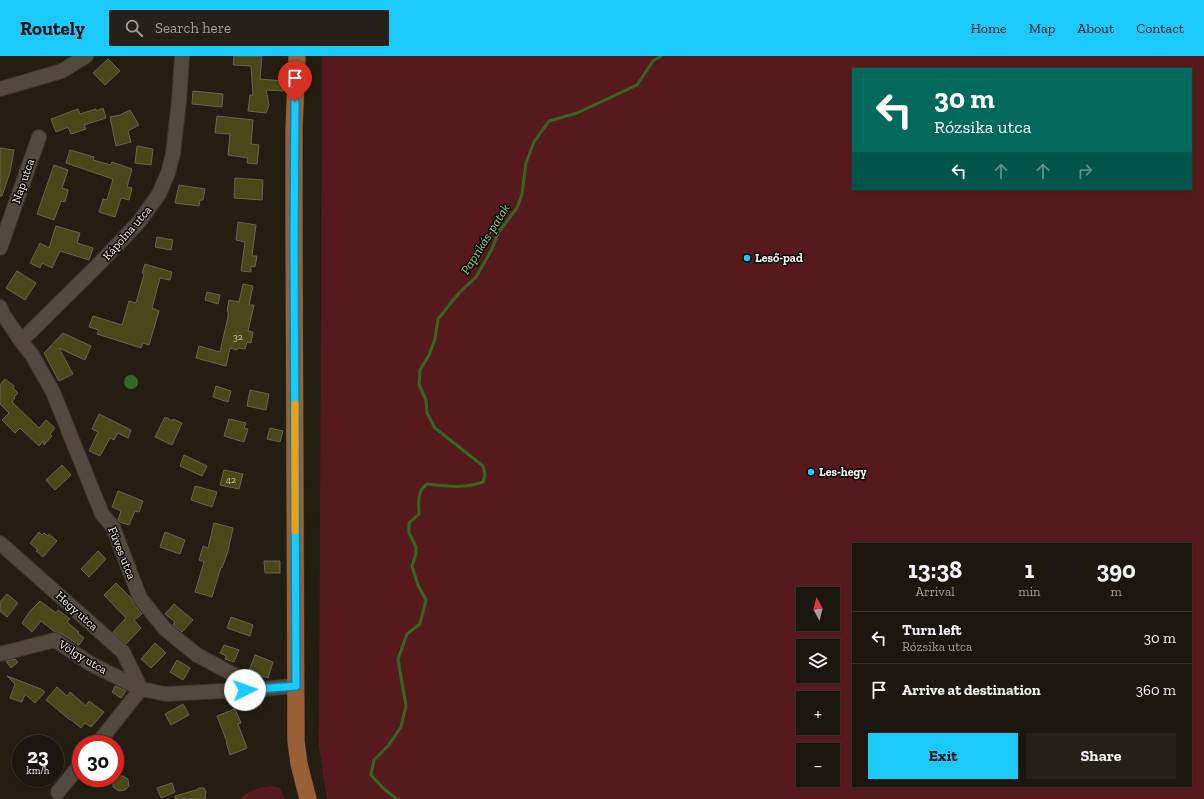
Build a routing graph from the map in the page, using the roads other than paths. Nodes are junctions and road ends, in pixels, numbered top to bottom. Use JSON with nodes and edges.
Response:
{"nodes":[{"id":1,"x":86,"y":56,"type":"edge"},
{"id":2,"x":182,"y":56,"type":"edge"},
{"id":3,"x":297,"y":56,"type":"edge"},
{"id":4,"x":0,"y":89,"type":"edge"},
{"id":5,"x":39,"y":137,"type":"dead end"},
{"id":6,"x":3,"y":231,"type":"edge"},
{"id":7,"x":0,"y":248,"type":"edge"},
{"id":8,"x":0,"y":307,"type":"edge"},
{"id":9,"x":21,"y":341,"type":"junction"},
{"id":10,"x":0,"y":543,"type":"edge"},
{"id":11,"x":0,"y":654,"type":"edge"},
{"id":12,"x":296,"y":686,"type":"junction"},
{"id":13,"x":141,"y":689,"type":"junction"},
{"id":14,"x":261,"y":689,"type":"junction"},
{"id":15,"x":104,"y":735,"type":"edge"},
{"id":16,"x":72,"y":775,"type":"edge"},
{"id":17,"x":58,"y":792,"type":"dead end"},
{"id":18,"x":308,"y":799,"type":"edge"}],
"edges":[{"from":1,"to":4,"type":"street"},
{"from":2,"to":9,"type":"street","name":"Kápolna utca"},
{"from":3,"to":12,"type":"main road"},
{"from":5,"to":6,"type":"street","name":"Nap utca"},
{"from":6,"to":7,"type":"street","name":"Nap utca"},
{"from":8,"to":9,"type":"street"},
{"from":9,"to":14,"type":"street","name":"Füves utca"},
{"from":10,"to":13,"type":"street","name":"Hegy utca"},
{"from":11,"to":13,"type":"street","name":"Völgy utca"},
{"from":12,"to":14,"type":"street"},
{"from":12,"to":18,"type":"main road"},
{"from":13,"to":14,"type":"street","name":"Völgy utca"},
{"from":13,"to":15,"type":"street"},
{"from":16,"to":17,"type":"street"}]}
